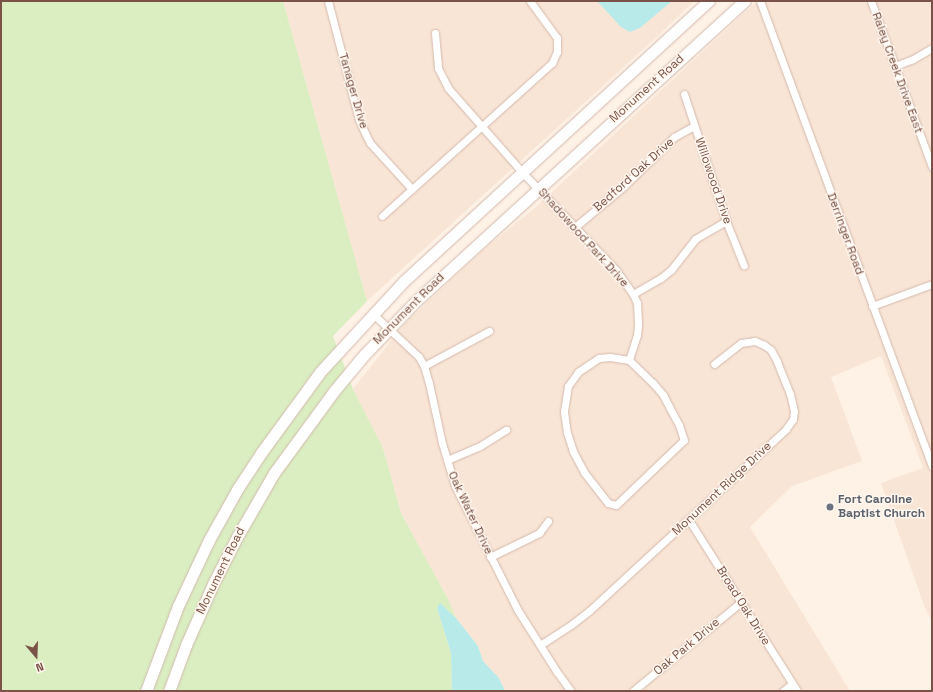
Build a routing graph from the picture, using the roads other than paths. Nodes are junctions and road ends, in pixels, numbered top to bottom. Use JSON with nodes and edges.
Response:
{"nodes":[{"id":1,"x":328,"y":1,"type":"edge"},
{"id":2,"x":530,"y":1,"type":"edge"},
{"id":3,"x":709,"y":1,"type":"edge"},
{"id":4,"x":744,"y":1,"type":"edge"},
{"id":5,"x":760,"y":1,"type":"edge"},
{"id":6,"x":871,"y":1,"type":"edge"},
{"id":7,"x":435,"y":34,"type":"dead end"},
{"id":8,"x":932,"y":48,"type":"edge"},
{"id":9,"x":895,"y":66,"type":"junction"},
{"id":10,"x":684,"y":94,"type":"dead end"},
{"id":11,"x":483,"y":126,"type":"junction"},
{"id":12,"x":694,"y":126,"type":"junction"},
{"id":13,"x":932,"y":167,"type":"edge"},
{"id":14,"x":522,"y":172,"type":"junction"},
{"id":15,"x":538,"y":188,"type":"junction"},
{"id":16,"x":412,"y":189,"type":"junction"},
{"id":17,"x":382,"y":216,"type":"dead end"},
{"id":18,"x":726,"y":221,"type":"junction"},
{"id":19,"x":575,"y":227,"type":"junction"},
{"id":20,"x":744,"y":266,"type":"dead end"},
{"id":21,"x":932,"y":284,"type":"edge"},
{"id":22,"x":633,"y":294,"type":"junction"},
{"id":23,"x":872,"y":306,"type":"junction"},
{"id":24,"x":372,"y":313,"type":"junction"},
{"id":25,"x":389,"y":329,"type":"junction"},
{"id":26,"x":488,"y":331,"type":"dead end"},
{"id":27,"x":628,"y":360,"type":"junction"},
{"id":28,"x":714,"y":364,"type":"dead end"},
{"id":29,"x":424,"y":366,"type":"junction"},
{"id":30,"x":506,"y":430,"type":"dead end"},
{"id":31,"x":447,"y":460,"type":"junction"},
{"id":32,"x":932,"y":466,"type":"edge"},
{"id":33,"x":689,"y":520,"type":"junction"},
{"id":34,"x":548,"y":521,"type":"dead end"},
{"id":35,"x":490,"y":557,"type":"junction"},
{"id":36,"x":741,"y":602,"type":"junction"},
{"id":37,"x":540,"y":645,"type":"junction"},
{"id":38,"x":792,"y":684,"type":"junction"},
{"id":39,"x":146,"y":691,"type":"edge"},
{"id":40,"x":170,"y":691,"type":"edge"},
{"id":41,"x":571,"y":691,"type":"edge"},
{"id":42,"x":633,"y":691,"type":"edge"},
{"id":43,"x":783,"y":691,"type":"edge"},
{"id":44,"x":797,"y":691,"type":"edge"}],
"edges":[{"from":1,"to":16,"type":"street","name":"Tanager Drive"},
{"from":2,"to":11,"type":"street"},
{"from":3,"to":14,"type":"main road","name":"Monument Road"},
{"from":4,"to":15,"type":"main road","name":"Monument Road"},
{"from":5,"to":23,"type":"street","name":"Derringer Road"},
{"from":6,"to":9,"type":"street","name":"Raley Creek Drive East"},
{"from":7,"to":11,"type":"street","name":"Shadowood Park Drive"},
{"from":8,"to":9,"type":"street"},
{"from":9,"to":13,"type":"street","name":"Raley Creek Drive East"},
{"from":10,"to":12,"type":"street","name":"Willowood Drive"},
{"from":11,"to":14,"type":"street","name":"Shadowood Park Drive"},
{"from":11,"to":16,"type":"street"},
{"from":12,"to":18,"type":"street","name":"Willowood Drive"},
{"from":12,"to":19,"type":"street","name":"Bedford Oak Drive"},
{"from":14,"to":15,"type":"street","name":"Shadowood Park Drive"},
{"from":14,"to":24,"type":"main road","name":"Monument Road"},
{"from":15,"to":19,"type":"street","name":"Shadowood Park Drive"},
{"from":15,"to":25,"type":"main road","name":"Monument Road"},
{"from":16,"to":17,"type":"street"},
{"from":18,"to":20,"type":"street","name":"Willowood Drive"},
{"from":18,"to":22,"type":"street"},
{"from":19,"to":22,"type":"street","name":"Shadowood Park Drive"},
{"from":21,"to":23,"type":"street"},
{"from":22,"to":27,"type":"street","name":"Shadowood Park Drive"},
{"from":23,"to":32,"type":"street","name":"Derringer Road"},
{"from":24,"to":25,"type":"street","name":"Oak Water Drive"},
{"from":24,"to":39,"type":"main road","name":"Monument Road"},
{"from":25,"to":29,"type":"street","name":"Oak Water Drive"},
{"from":25,"to":40,"type":"main road","name":"Monument Road"},
{"from":26,"to":29,"type":"street"},
{"from":27,"to":27,"type":"street"},
{"from":28,"to":33,"type":"street","name":"Monument Ridge Drive"},
{"from":29,"to":31,"type":"street","name":"Oak Water Drive"},
{"from":30,"to":31,"type":"street"},
{"from":31,"to":35,"type":"street","name":"Oak Water Drive"},
{"from":33,"to":36,"type":"street","name":"Broad Oak Drive"},
{"from":33,"to":37,"type":"street","name":"Monument Ridge Drive"},
{"from":34,"to":35,"type":"street"},
{"from":35,"to":37,"type":"street","name":"Oak Water Drive"},
{"from":36,"to":38,"type":"street","name":"Broad Oak Drive"},
{"from":36,"to":42,"type":"street","name":"Oak Park Drive"},
{"from":37,"to":41,"type":"street","name":"Oak Water Drive"},
{"from":38,"to":43,"type":"street"},
{"from":38,"to":44,"type":"street","name":"Broad Oak Drive"}]}
